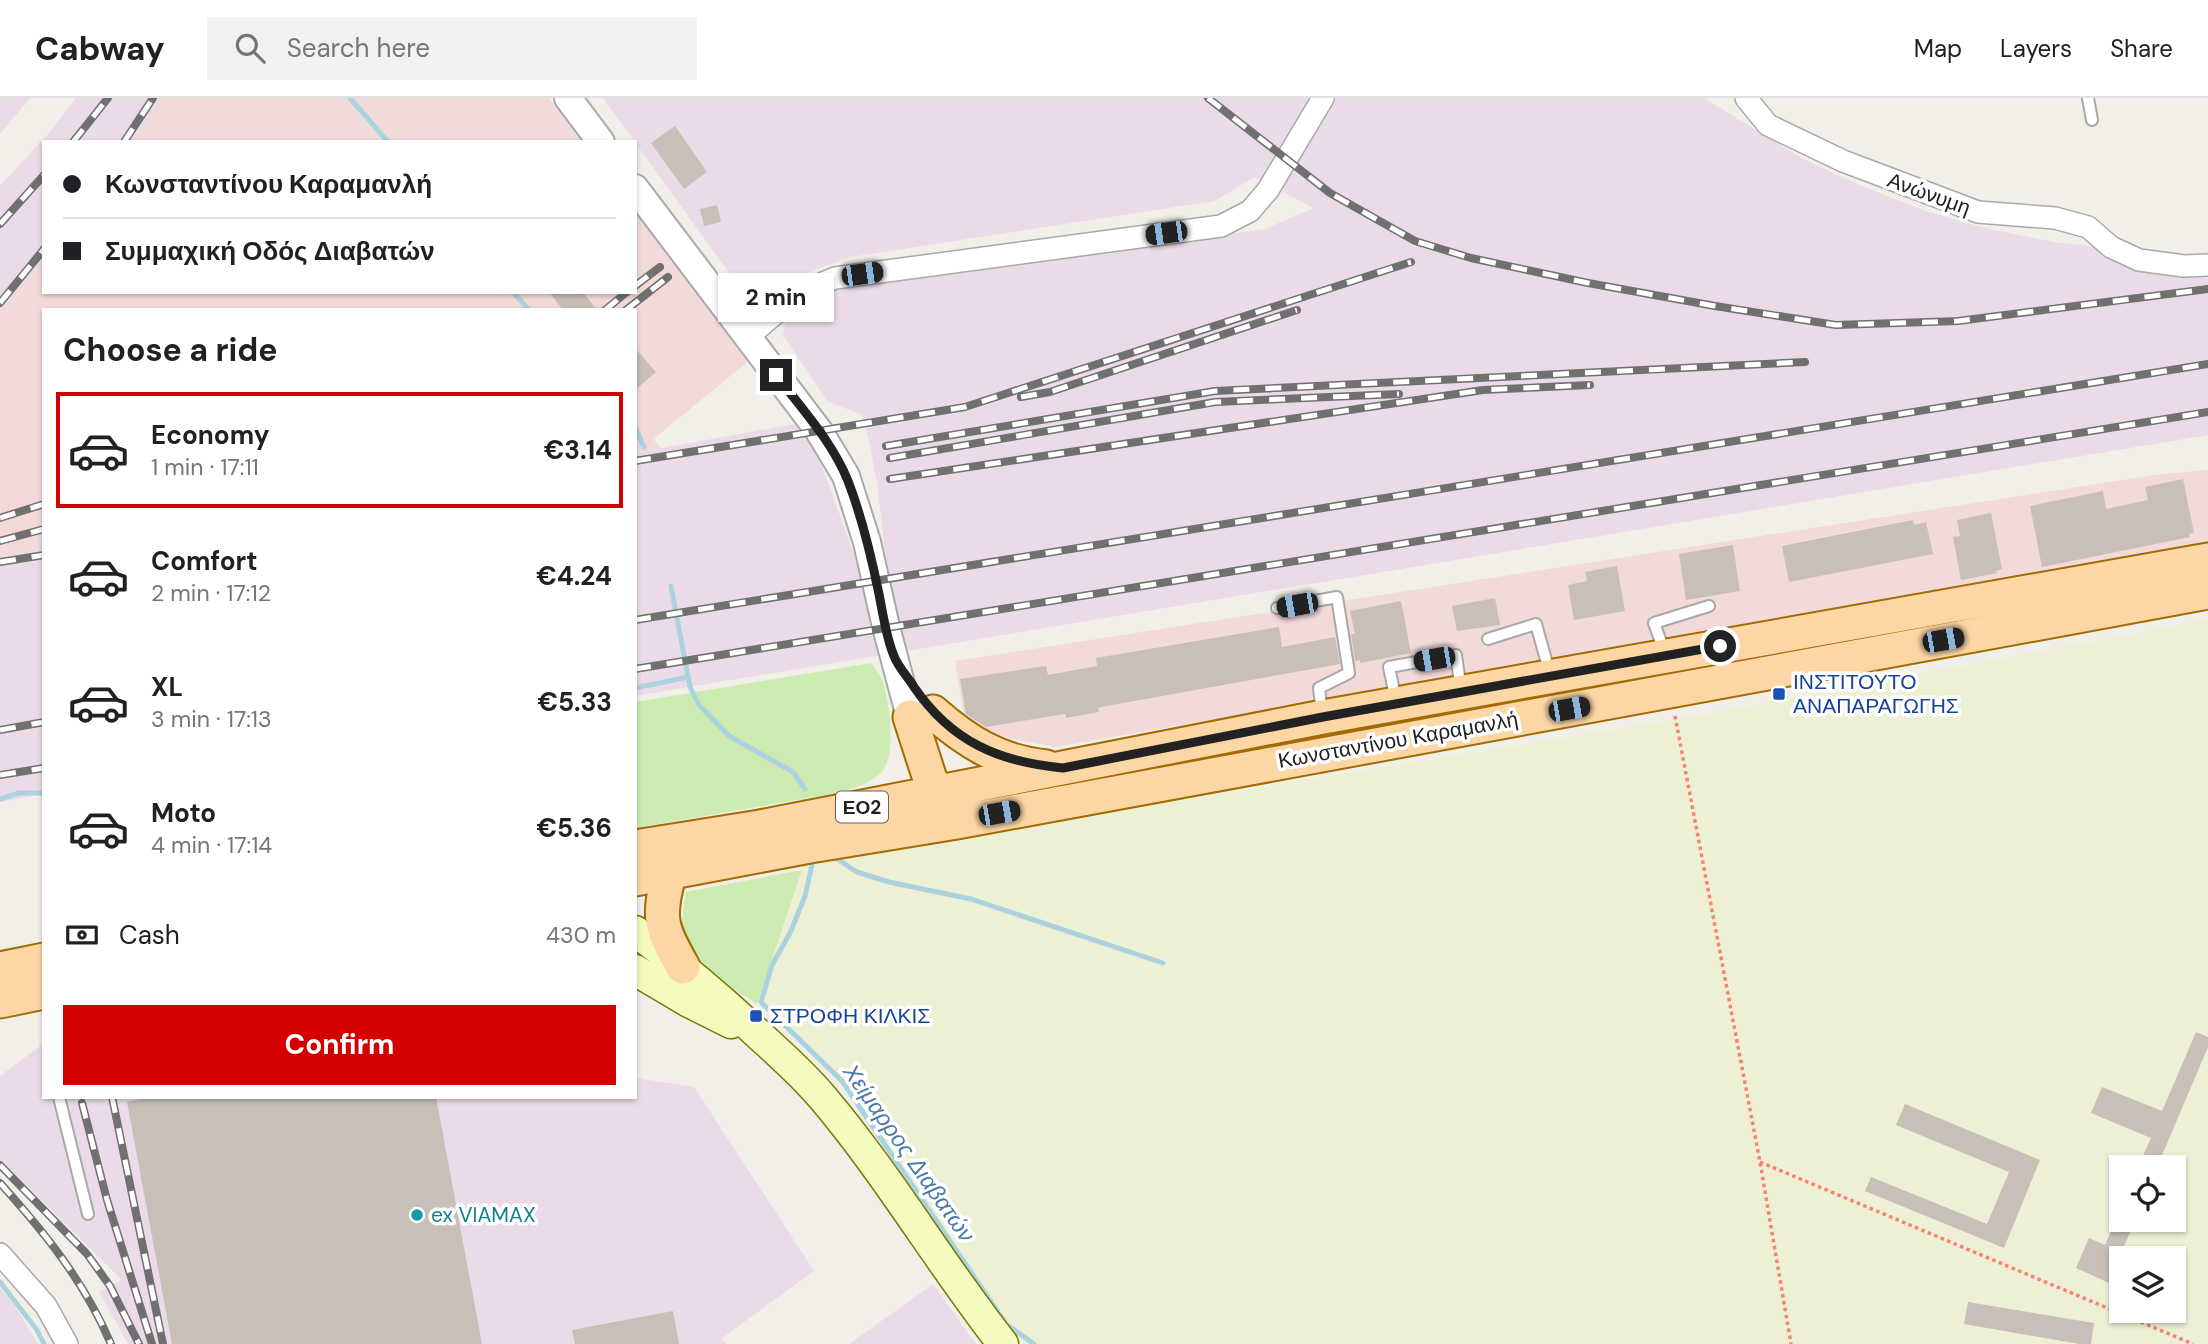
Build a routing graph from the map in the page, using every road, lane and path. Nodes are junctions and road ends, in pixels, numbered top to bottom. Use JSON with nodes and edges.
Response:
{"nodes":[{"id":1,"x":568,"y":98,"type":"edge"},
{"id":2,"x":1323,"y":98,"type":"edge"},
{"id":3,"x":1746,"y":98,"type":"edge"},
{"id":4,"x":2088,"y":98,"type":"edge"},
{"id":5,"x":2092,"y":120,"type":"dead end"},
{"id":6,"x":600,"y":140,"type":"edge"},
{"id":7,"x":637,"y":191,"type":"edge"},
{"id":8,"x":2208,"y":265,"type":"edge"},
{"id":9,"x":747,"y":338,"type":"junction"},
{"id":10,"x":2208,"y":560,"type":"edge"},
{"id":11,"x":2208,"y":592,"type":"edge"},
{"id":12,"x":1709,"y":606,"type":"dead end"},
{"id":13,"x":1277,"y":608,"type":"dead end"},
{"id":14,"x":1488,"y":639,"type":"dead end"},
{"id":15,"x":1666,"y":656,"type":"junction"},
{"id":16,"x":1550,"y":677,"type":"junction"},
{"id":17,"x":1677,"y":689,"type":"junction"},
{"id":18,"x":921,"y":714,"type":"junction"},
{"id":19,"x":1323,"y":717,"type":"junction"},
{"id":20,"x":1063,"y":768,"type":"junction"},
{"id":21,"x":951,"y":790,"type":"junction"},
{"id":22,"x":873,"y":805,"type":"junction"},
{"id":23,"x":957,"y":822,"type":"junction"},
{"id":24,"x":637,"y":847,"type":"edge"},
{"id":25,"x":670,"y":872,"type":"junction"},
{"id":26,"x":637,"y":879,"type":"edge"},
{"id":27,"x":637,"y":933,"type":"edge"},
{"id":28,"x":42,"y":960,"type":"edge"},
{"id":29,"x":683,"y":967,"type":"junction"},
{"id":30,"x":0,"y":969,"type":"edge"},
{"id":31,"x":637,"y":971,"type":"edge"},
{"id":32,"x":42,"y":992,"type":"edge"},
{"id":33,"x":0,"y":1001,"type":"edge"},
{"id":34,"x":760,"y":1036,"type":"junction"},
{"id":35,"x":60,"y":1099,"type":"edge"},
{"id":36,"x":1760,"y":1162,"type":"junction"},
{"id":37,"x":88,"y":1214,"type":"dead end"},
{"id":38,"x":0,"y":1254,"type":"edge"},
{"id":39,"x":67,"y":1344,"type":"edge"},
{"id":40,"x":1003,"y":1344,"type":"edge"},
{"id":41,"x":1791,"y":1344,"type":"edge"},
{"id":42,"x":2193,"y":1344,"type":"edge"}],
"edges":[{"from":1,"to":6,"type":"street"},
{"from":2,"to":9,"type":"street"},
{"from":3,"to":8,"type":"street","name":"Ανώνυμη"},
{"from":4,"to":5,"type":"lane"},
{"from":7,"to":9,"type":"street"},
{"from":9,"to":18,"type":"street"},
{"from":10,"to":15,"type":"main road","name":"Κωνσταντίνου Καραμανλή","number":"ΕΟ2"},
{"from":11,"to":17,"type":"main road","name":"Κωνσταντίνου Καραμανλή","number":"ΕΟ2"},
{"from":12,"to":15,"type":"lane"},
{"from":13,"to":19,"type":"lane"},
{"from":14,"to":16,"type":"lane"},
{"from":15,"to":16,"type":"main road","name":"Κωνσταντίνου Καραμανλή","number":"ΕΟ2"},
{"from":16,"to":19,"type":"main road","name":"Κωνσταντίνου Καραμανλή","number":"ΕΟ2"},
{"from":17,"to":23,"type":"main road","name":"Κωνσταντίνου Καραμανλή","number":"ΕΟ2"},
{"from":17,"to":36,"type":"path"},
{"from":18,"to":20,"type":"main road"},
{"from":18,"to":21,"type":"main road"},
{"from":18,"to":22,"type":"main road"},
{"from":19,"to":20,"type":"main road","name":"Κωνσταντίνου Καραμανλή","number":"ΕΟ2"},
{"from":20,"to":21,"type":"main road","name":"Κωνσταντίνου Καραμανλή","number":"ΕΟ2"},
{"from":21,"to":22,"type":"main road","name":"Κωνσταντίνου Καραμανλή","number":"ΕΟ2"},
{"from":21,"to":23,"type":"main road"},
{"from":22,"to":24,"type":"main road","name":"Κωνσταντίνου Καραμανλή","number":"ΕΟ2"},
{"from":23,"to":25,"type":"main road","name":"Κωνσταντίνου Καραμανλή","number":"ΕΟ2"},
{"from":25,"to":26,"type":"main road","number":"ΕΟ2"},
{"from":25,"to":29,"type":"main road"},
{"from":27,"to":29,"type":"main road"},
{"from":28,"to":30,"type":"main road"},
{"from":29,"to":34,"type":"main road"},
{"from":31,"to":34,"type":"main road"},
{"from":32,"to":33,"type":"main road"},
{"from":34,"to":40,"type":"main road"},
{"from":35,"to":37,"type":"lane"},
{"from":36,"to":41,"type":"path"},
{"from":36,"to":42,"type":"path"},
{"from":38,"to":39,"type":"street"}]}
